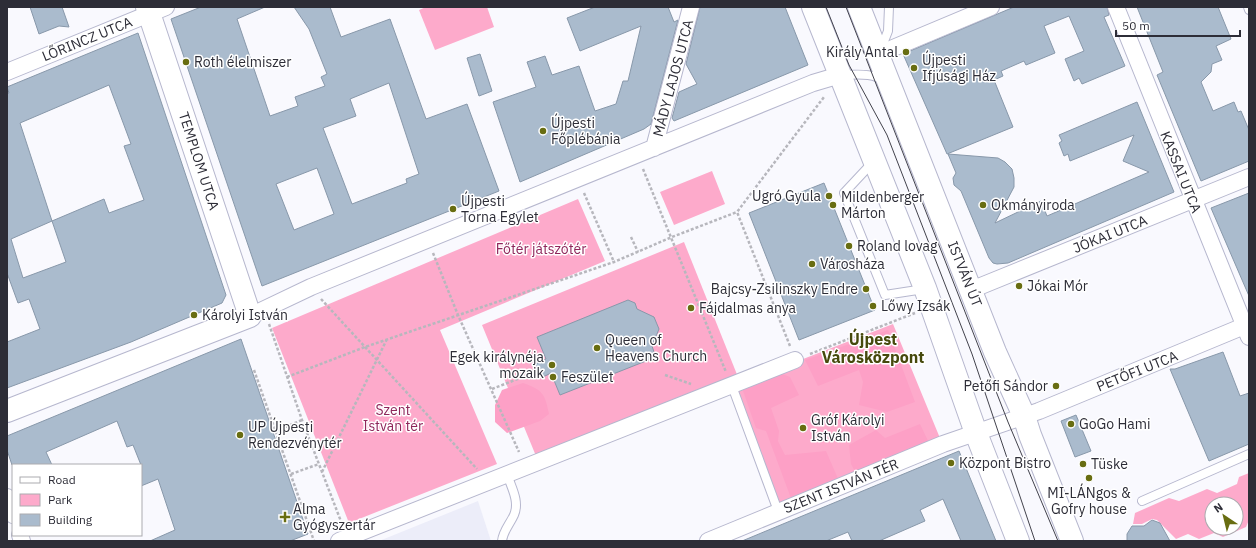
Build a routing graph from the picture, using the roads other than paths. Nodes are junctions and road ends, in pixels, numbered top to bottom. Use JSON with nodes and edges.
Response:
{"nodes":[{"id":1,"x":691,"y":7,"type":"edge"},
{"id":2,"x":813,"y":7,"type":"edge"},
{"id":3,"x":860,"y":7,"type":"edge"},
{"id":4,"x":889,"y":7,"type":"edge"},
{"id":5,"x":991,"y":7,"type":"edge"},
{"id":6,"x":1116,"y":7,"type":"edge"},
{"id":7,"x":1248,"y":7,"type":"edge"},
{"id":8,"x":154,"y":9,"type":"edge"},
{"id":9,"x":1249,"y":10,"type":"edge"},
{"id":10,"x":879,"y":54,"type":"junction"},
{"id":11,"x":7,"y":72,"type":"edge"},
{"id":12,"x":840,"y":75,"type":"junction"},
{"id":13,"x":892,"y":90,"type":"junction"},
{"id":14,"x":654,"y":148,"type":"junction"},
{"id":15,"x":875,"y":160,"type":"junction"},
{"id":16,"x":1249,"y":177,"type":"edge"},
{"id":17,"x":1192,"y":201,"type":"junction"},
{"id":18,"x":971,"y":290,"type":"junction"},
{"id":19,"x":928,"y":297,"type":"junction"},
{"id":20,"x":250,"y":316,"type":"junction"},
{"id":21,"x":1247,"y":329,"type":"edge"},
{"id":22,"x":795,"y":360,"type":"road end"},
{"id":23,"x":732,"y":386,"type":"junction"},
{"id":24,"x":7,"y":411,"type":"edge"},
{"id":25,"x":1024,"y":416,"type":"junction"},
{"id":26,"x":976,"y":433,"type":"junction"},
{"id":27,"x":1249,"y":454,"type":"edge"},
{"id":28,"x":507,"y":474,"type":"junction"},
{"id":29,"x":7,"y":497,"type":"edge"},
{"id":30,"x":1142,"y":501,"type":"dead end"},
{"id":31,"x":778,"y":511,"type":"junction"},
{"id":32,"x":12,"y":512,"type":"edge"},
{"id":33,"x":343,"y":539,"type":"edge"},
{"id":34,"x":502,"y":541,"type":"edge"},
{"id":35,"x":708,"y":541,"type":"edge"},
{"id":36,"x":1018,"y":541,"type":"edge"},
{"id":37,"x":1072,"y":541,"type":"edge"}],
"edges":[{"from":1,"to":14,"type":"street","name":"MÁDY LAJOS UTCA"},
{"from":2,"to":12,"type":"street"},
{"from":3,"to":10,"type":"street","name":"ISTVÁN ÚT"},
{"from":4,"to":10,"type":"lane"},
{"from":5,"to":10,"type":"street"},
{"from":6,"to":17,"type":"street","name":"KASSAI UTCA"},
{"from":7,"to":9,"type":"lane"},
{"from":8,"to":11,"type":"street","name":"LŐRINCZ UTCA"},
{"from":8,"to":20,"type":"street","name":"TEMPLOM UTCA"},
{"from":10,"to":13,"type":"street","name":"ISTVÁN ÚT"},
{"from":12,"to":13,"type":"lane"},
{"from":12,"to":14,"type":"street"},
{"from":12,"to":15,"type":"street"},
{"from":13,"to":18,"type":"street","name":"ISTVÁN ÚT"},
{"from":14,"to":20,"type":"street"},
{"from":15,"to":19,"type":"street"},
{"from":15,"to":19,"type":"lane"},
{"from":16,"to":17,"type":"street","name":"JÓKAI UTCA"},
{"from":17,"to":18,"type":"street","name":"JÓKAI UTCA"},
{"from":17,"to":21,"type":"street","name":"KASSAI UTCA"},
{"from":18,"to":25,"type":"street","name":"ISTVÁN ÚT"},
{"from":19,"to":26,"type":"street"},
{"from":20,"to":24,"type":"street"},
{"from":21,"to":25,"type":"street","name":"PETŐFI UTCA"},
{"from":22,"to":23,"type":"street"},
{"from":23,"to":28,"type":"street"},
{"from":23,"to":31,"type":"lane"},
{"from":25,"to":26,"type":"street","name":"PETŐFI UTCA"},
{"from":25,"to":37,"type":"street","name":"ISTVÁN ÚT"},
{"from":26,"to":31,"type":"street","name":"SZENT ISTVÁN TÉR"},
{"from":26,"to":36,"type":"street"},
{"from":27,"to":30,"type":"lane"},
{"from":28,"to":33,"type":"street"},
{"from":28,"to":34,"type":"lane"},
{"from":29,"to":32,"type":"street"},
{"from":31,"to":35,"type":"street","name":"SZENT ISTVÁN TÉR"}]}
